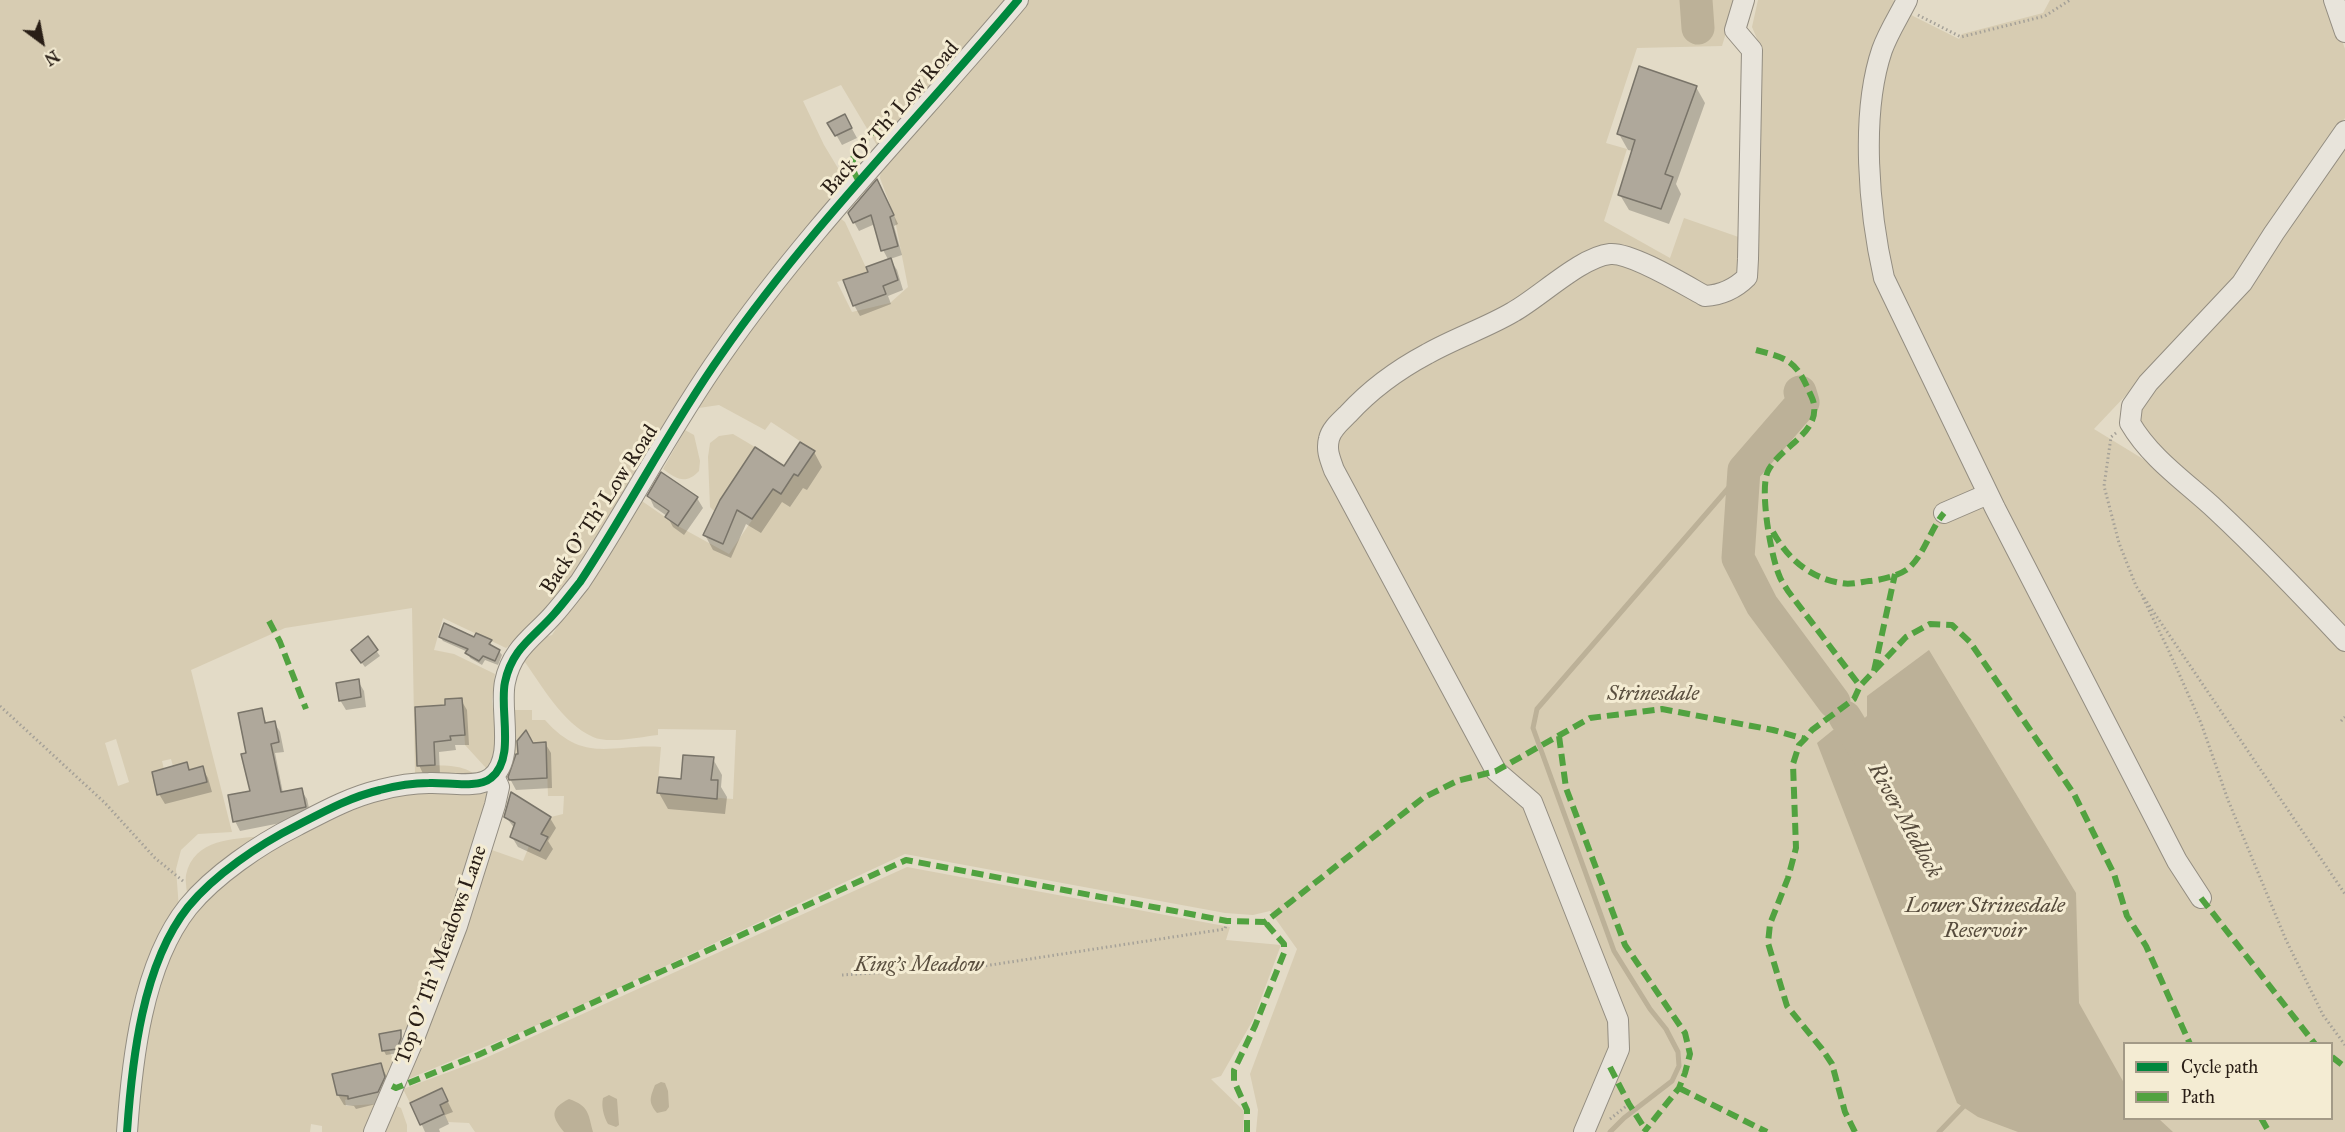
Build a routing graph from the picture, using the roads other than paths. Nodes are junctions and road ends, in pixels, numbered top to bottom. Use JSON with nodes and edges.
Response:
{"nodes":[{"id":1,"x":1017,"y":0,"type":"edge"},
{"id":2,"x":1744,"y":0,"type":"edge"},
{"id":3,"x":2334,"y":0,"type":"edge"},
{"id":4,"x":1905,"y":4,"type":"edge"},
{"id":5,"x":2345,"y":32,"type":"edge"},
{"id":6,"x":2345,"y":131,"type":"edge"},
{"id":7,"x":1988,"y":494,"type":"junction"},
{"id":8,"x":1944,"y":513,"type":"dead end"},
{"id":9,"x":2345,"y":641,"type":"edge"},
{"id":10,"x":494,"y":776,"type":"junction"},
{"id":11,"x":2201,"y":898,"type":"dead end"},
{"id":12,"x":127,"y":1132,"type":"edge"},
{"id":13,"x":374,"y":1132,"type":"edge"},
{"id":14,"x":1584,"y":1132,"type":"edge"}],
"edges":[{"from":1,"to":10,"type":"street","name":"Back O' Th' Low Road"},
{"from":2,"to":14,"type":"street"},
{"from":3,"to":5,"type":"street"},
{"from":4,"to":7,"type":"street"},
{"from":6,"to":9,"type":"street"},
{"from":7,"to":8,"type":"street"},
{"from":7,"to":11,"type":"street"},
{"from":10,"to":12,"type":"street"},
{"from":10,"to":13,"type":"street","name":"Top O' Th' Meadows Lane"}]}
